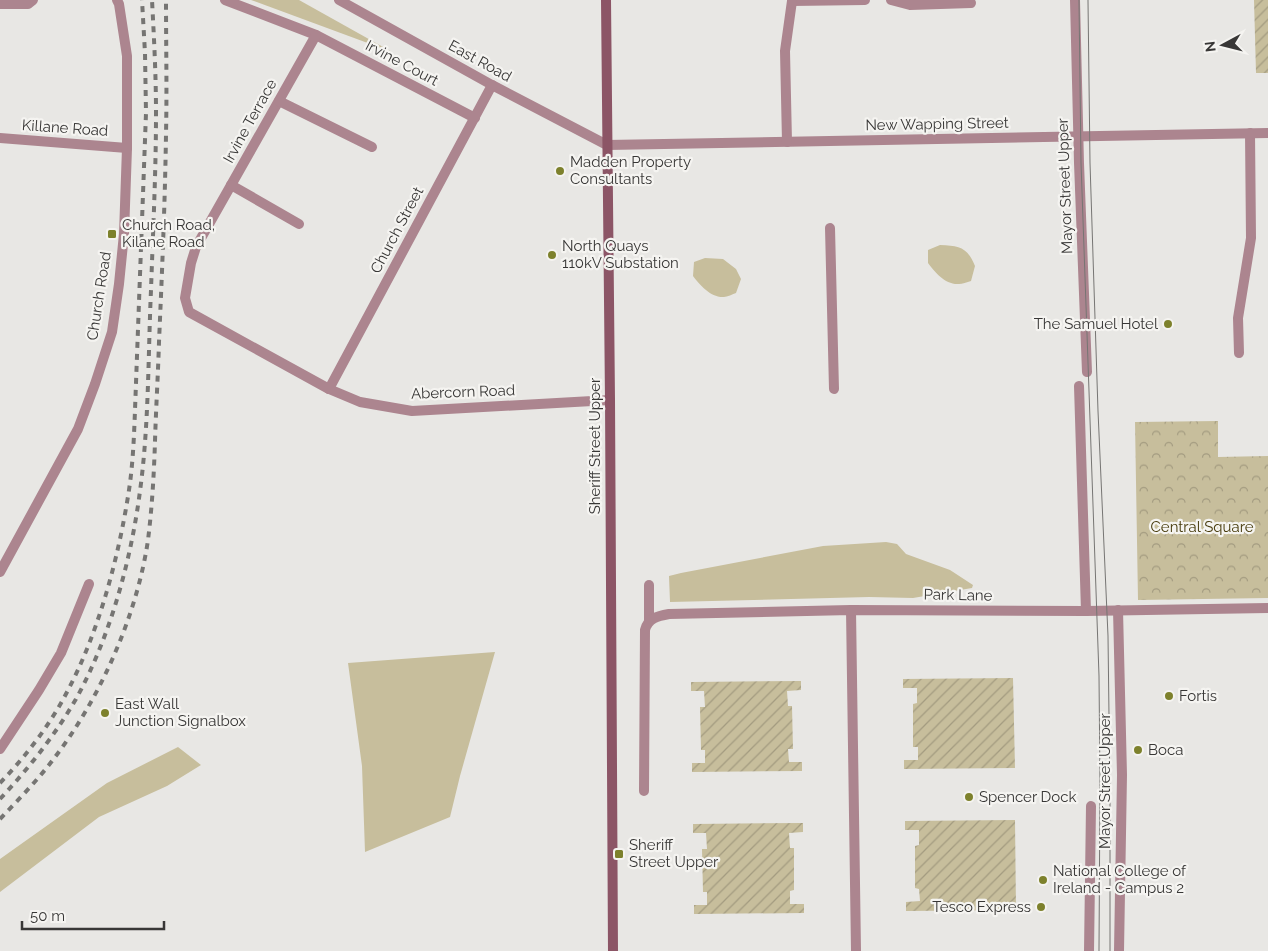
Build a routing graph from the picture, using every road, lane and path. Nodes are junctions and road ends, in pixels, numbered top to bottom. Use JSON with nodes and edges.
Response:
{"nodes":[{"id":1,"x":33,"y":0,"type":"edge"},
{"id":2,"x":117,"y":0,"type":"edge"},
{"id":3,"x":225,"y":0,"type":"edge"},
{"id":4,"x":339,"y":0,"type":"edge"},
{"id":5,"x":606,"y":0,"type":"edge"},
{"id":6,"x":865,"y":0,"type":"edge"},
{"id":7,"x":891,"y":0,"type":"edge"},
{"id":8,"x":1075,"y":0,"type":"edge"},
{"id":9,"x":792,"y":1,"type":"edge"},
{"id":10,"x":971,"y":3,"type":"dead end"},
{"id":11,"x":0,"y":4,"type":"edge"},
{"id":12,"x":316,"y":35,"type":"junction"},
{"id":13,"x":492,"y":85,"type":"junction"},
{"id":14,"x":279,"y":100,"type":"junction"},
{"id":15,"x":475,"y":118,"type":"junction"},
{"id":16,"x":1268,"y":133,"type":"edge"},
{"id":17,"x":1250,"y":134,"type":"junction"},
{"id":18,"x":1078,"y":136,"type":"junction"},
{"id":19,"x":0,"y":138,"type":"edge"},
{"id":20,"x":787,"y":142,"type":"junction"},
{"id":21,"x":607,"y":146,"type":"junction"},
{"id":22,"x":372,"y":147,"type":"dead end"},
{"id":23,"x":127,"y":148,"type":"junction"},
{"id":24,"x":231,"y":185,"type":"junction"},
{"id":25,"x":300,"y":224,"type":"dead end"},
{"id":26,"x":830,"y":228,"type":"dead end"},
{"id":27,"x":190,"y":312,"type":"joint"},
{"id":28,"x":1239,"y":353,"type":"dead end"},
{"id":29,"x":1087,"y":372,"type":"dead end"},
{"id":30,"x":1079,"y":386,"type":"dead end"},
{"id":31,"x":329,"y":389,"type":"junction"},
{"id":32,"x":834,"y":389,"type":"dead end"},
{"id":33,"x":610,"y":403,"type":"junction"},
{"id":34,"x":0,"y":572,"type":"edge"},
{"id":35,"x":89,"y":584,"type":"dead end"},
{"id":36,"x":648,"y":585,"type":"dead end"},
{"id":37,"x":1268,"y":608,"type":"edge"},
{"id":38,"x":851,"y":610,"type":"junction"},
{"id":39,"x":1118,"y":610,"type":"junction"},
{"id":40,"x":1086,"y":611,"type":"junction"},
{"id":41,"x":649,"y":621,"type":"junction"},
{"id":42,"x":0,"y":750,"type":"edge"},
{"id":43,"x":644,"y":791,"type":"dead end"},
{"id":44,"x":1091,"y":806,"type":"dead end"},
{"id":45,"x":613,"y":951,"type":"edge"},
{"id":46,"x":856,"y":951,"type":"edge"},
{"id":47,"x":1089,"y":951,"type":"edge"},
{"id":48,"x":1119,"y":951,"type":"edge"}],
"edges":[{"from":1,"to":11,"type":"street"},
{"from":2,"to":23,"type":"street","name":"Church Road"},
{"from":3,"to":12,"type":"street"},
{"from":4,"to":13,"type":"street","name":"East Road"},
{"from":5,"to":21,"type":"main road","name":"Sheriff Street Upper"},
{"from":6,"to":9,"type":"street"},
{"from":7,"to":10,"type":"street"},
{"from":8,"to":18,"type":"street","name":"Mayor Street Upper"},
{"from":9,"to":20,"type":"street"},
{"from":12,"to":14,"type":"street","name":"Irvine Terrace"},
{"from":12,"to":15,"type":"street","name":"Irvine Court"},
{"from":13,"to":15,"type":"street","name":"Church Street"},
{"from":13,"to":21,"type":"street","name":"East Road"},
{"from":14,"to":22,"type":"street"},
{"from":14,"to":24,"type":"street","name":"Irvine Terrace"},
{"from":15,"to":31,"type":"street","name":"Church Street"},
{"from":16,"to":17,"type":"street","name":"New Wapping Street"},
{"from":17,"to":18,"type":"street","name":"New Wapping Street"},
{"from":17,"to":28,"type":"street"},
{"from":18,"to":20,"type":"street","name":"New Wapping Street"},
{"from":18,"to":29,"type":"street","name":"Mayor Street Upper"},
{"from":19,"to":23,"type":"street","name":"Killane Road"},
{"from":20,"to":21,"type":"street","name":"New Wapping Street"},
{"from":21,"to":33,"type":"main road","name":"Sheriff Street Upper"},
{"from":23,"to":34,"type":"street","name":"Church Road"},
{"from":24,"to":25,"type":"street"},
{"from":24,"to":27,"type":"street","name":"Irvine Terrace"},
{"from":26,"to":32,"type":"street"},
{"from":27,"to":31,"type":"street","name":"Abercorn Road"},
{"from":30,"to":40,"type":"street"},
{"from":31,"to":33,"type":"street","name":"Abercorn Road"},
{"from":33,"to":45,"type":"main road","name":"Sheriff Street Upper"},
{"from":35,"to":42,"type":"street"},
{"from":36,"to":41,"type":"street"},
{"from":37,"to":39,"type":"street","name":"Park Lane"},
{"from":38,"to":40,"type":"street","name":"Park Lane"},
{"from":38,"to":41,"type":"street","name":"Park Lane"},
{"from":38,"to":46,"type":"street"},
{"from":39,"to":40,"type":"street","name":"Park Lane"},
{"from":39,"to":48,"type":"street","name":"Mayor Street Upper"},
{"from":41,"to":43,"type":"street"},
{"from":44,"to":47,"type":"street","name":"Mayor Street Upper"}]}
